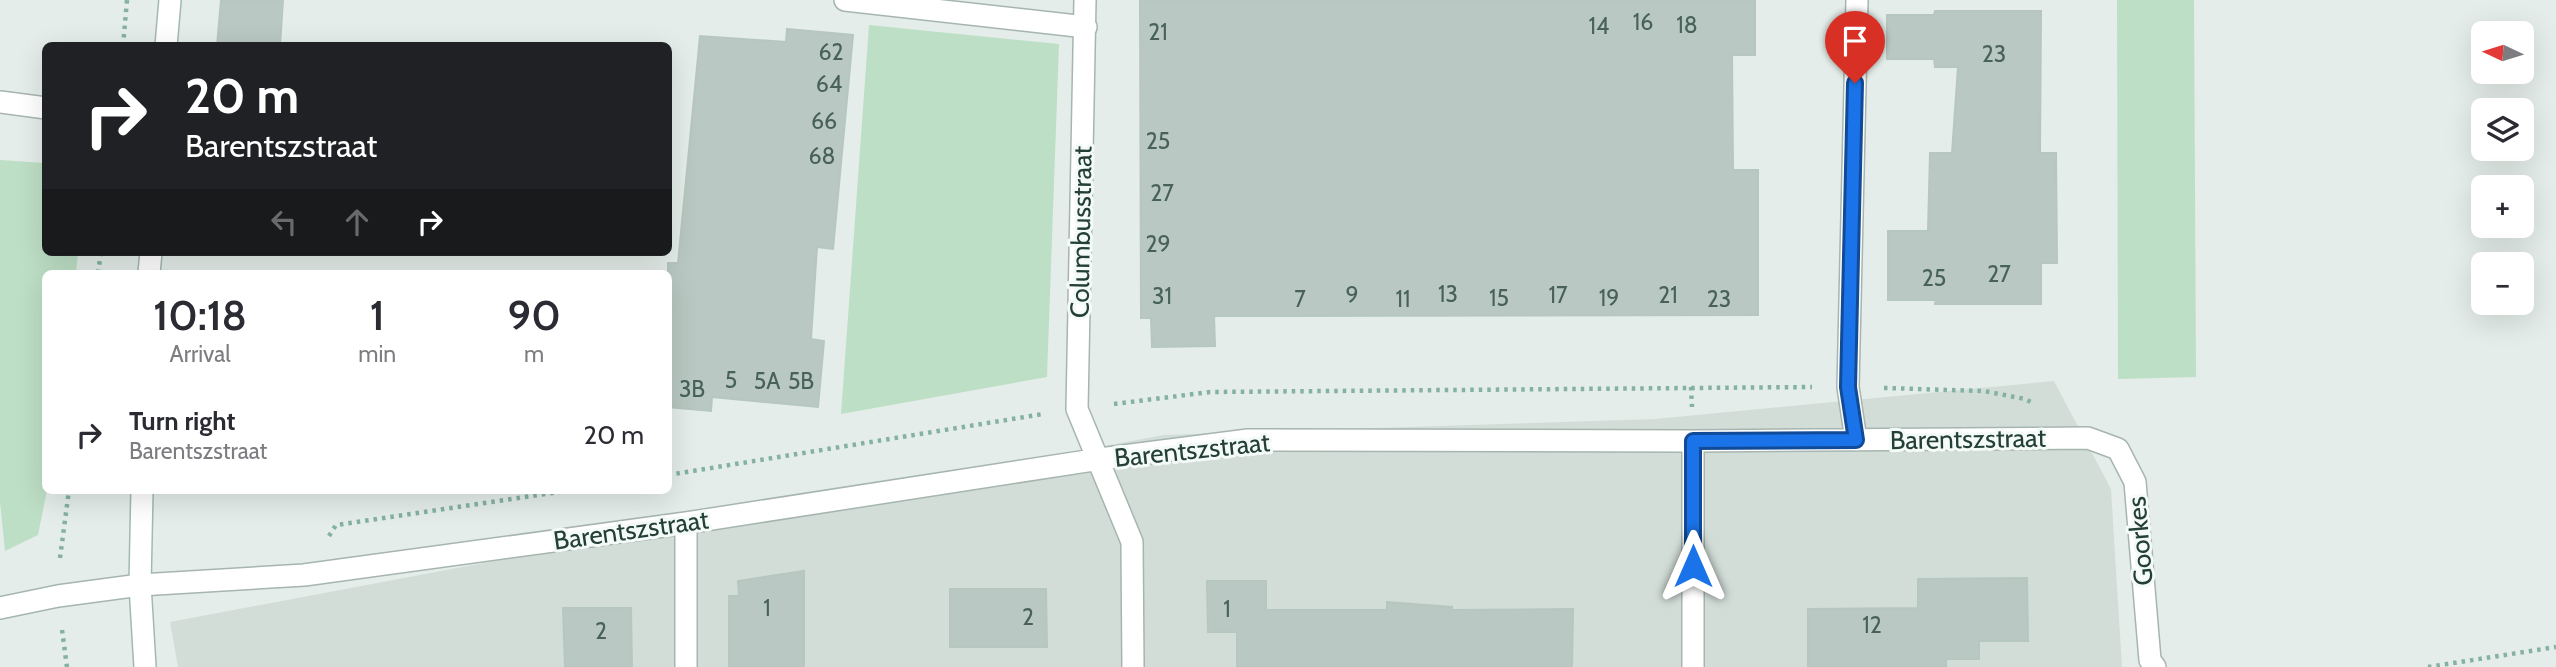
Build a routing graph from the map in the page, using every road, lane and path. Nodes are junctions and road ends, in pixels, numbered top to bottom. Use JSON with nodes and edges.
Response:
{"nodes":[{"id":1,"x":127,"y":0,"type":"edge"},
{"id":2,"x":170,"y":0,"type":"edge"},
{"id":3,"x":845,"y":0,"type":"edge"},
{"id":4,"x":1085,"y":0,"type":"edge"},
{"id":5,"x":1857,"y":0,"type":"edge"},
{"id":6,"x":1086,"y":27,"type":"junction"},
{"id":7,"x":123,"y":42,"type":"edge"},
{"id":8,"x":166,"y":42,"type":"edge"},
{"id":9,"x":0,"y":102,"type":"edge"},
{"id":10,"x":42,"y":107,"type":"edge"},
{"id":11,"x":2088,"y":438,"type":"joint"},
{"id":12,"x":1856,"y":440,"type":"junction"},
{"id":13,"x":1693,"y":441,"type":"junction"},
{"id":14,"x":1100,"y":459,"type":"junction"},
{"id":15,"x":68,"y":494,"type":"edge"},
{"id":16,"x":142,"y":494,"type":"edge"},
{"id":17,"x":545,"y":494,"type":"edge"},
{"id":18,"x":686,"y":523,"type":"junction"},
{"id":19,"x":304,"y":575,"type":"junction"},
{"id":20,"x":140,"y":585,"type":"junction"},
{"id":21,"x":58,"y":596,"type":"junction"},
{"id":22,"x":0,"y":608,"type":"edge"},
{"id":23,"x":2556,"y":647,"type":"edge"},
{"id":24,"x":145,"y":667,"type":"edge"},
{"id":25,"x":686,"y":667,"type":"edge"},
{"id":26,"x":1133,"y":667,"type":"edge"},
{"id":27,"x":1693,"y":667,"type":"edge"},
{"id":28,"x":2155,"y":667,"type":"edge"},
{"id":29,"x":2428,"y":667,"type":"edge"}],
"edges":[{"from":1,"to":7,"type":"path"},
{"from":2,"to":8,"type":"street"},
{"from":3,"to":6,"type":"street"},
{"from":4,"to":6,"type":"street","name":"Columbusstraat"},
{"from":5,"to":12,"type":"street"},
{"from":6,"to":14,"type":"street","name":"Columbusstraat"},
{"from":9,"to":10,"type":"street"},
{"from":11,"to":12,"type":"street","name":"Barentszstraat"},
{"from":11,"to":28,"type":"street","name":"Goorkes"},
{"from":12,"to":13,"type":"street","name":"Barentszstraat"},
{"from":13,"to":14,"type":"street","name":"Barentszstraat"},
{"from":13,"to":27,"type":"street"},
{"from":14,"to":18,"type":"street","name":"Barentszstraat"},
{"from":14,"to":26,"type":"street","name":"Columbusstraat"},
{"from":15,"to":21,"type":"path"},
{"from":16,"to":20,"type":"street"},
{"from":17,"to":19,"type":"path","name":"Barentszstraat"},
{"from":18,"to":19,"type":"street","name":"Barentszstraat"},
{"from":18,"to":25,"type":"street"},
{"from":19,"to":20,"type":"street","name":"Barentszstraat"},
{"from":20,"to":21,"type":"street","name":"Barentszstraat"},
{"from":20,"to":24,"type":"street"},
{"from":21,"to":22,"type":"street","name":"Barentszstraat"},
{"from":23,"to":29,"type":"path"}]}
